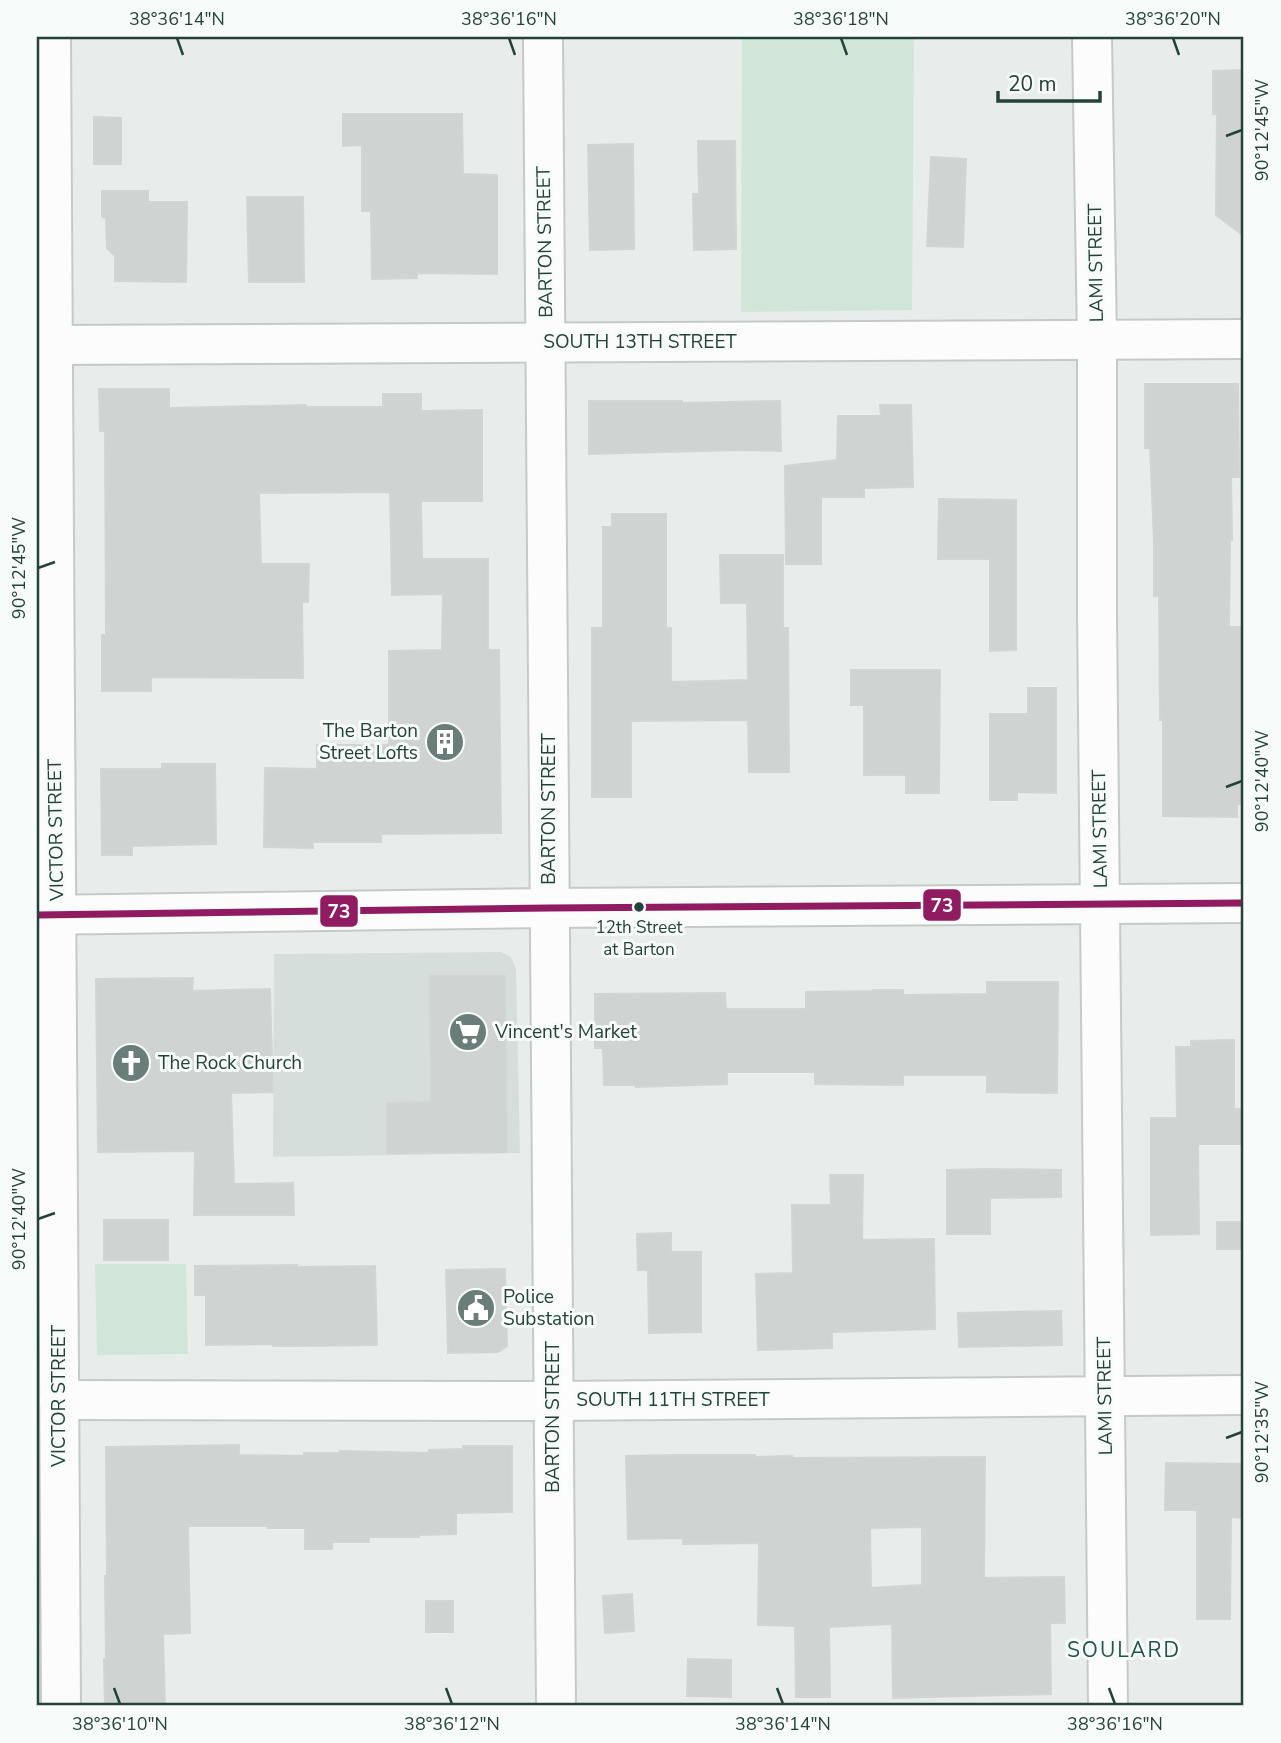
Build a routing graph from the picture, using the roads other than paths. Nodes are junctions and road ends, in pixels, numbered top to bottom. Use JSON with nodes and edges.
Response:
{"nodes":[{"id":1,"x":51,"y":37,"type":"edge"},
{"id":2,"x":543,"y":37,"type":"edge"},
{"id":3,"x":1092,"y":37,"type":"edge"},
{"id":4,"x":1244,"y":339,"type":"edge"},
{"id":5,"x":1097,"y":340,"type":"junction"},
{"id":6,"x":546,"y":342,"type":"junction"},
{"id":7,"x":45,"y":343,"type":"edge"},
{"id":8,"x":1244,"y":903,"type":"edge"},
{"id":9,"x":1100,"y":904,"type":"junction"},
{"id":10,"x":549,"y":908,"type":"junction"},
{"id":11,"x":47,"y":915,"type":"edge"},
{"id":12,"x":1244,"y":1395,"type":"edge"},
{"id":13,"x":1105,"y":1396,"type":"junction"},
{"id":14,"x":59,"y":1399,"type":"junction"},
{"id":15,"x":553,"y":1401,"type":"junction"},
{"id":16,"x":48,"y":1474,"type":"edge"},
{"id":17,"x":61,"y":1706,"type":"edge"},
{"id":18,"x":556,"y":1706,"type":"edge"},
{"id":19,"x":1108,"y":1706,"type":"edge"}],
"edges":[{"from":1,"to":7,"type":"street","name":"VICTOR STREET"},
{"from":2,"to":6,"type":"street","name":"BARTON STREET"},
{"from":3,"to":5,"type":"street","name":"LAMI STREET"},
{"from":4,"to":5,"type":"street","name":"SOUTH 13TH STREET"},
{"from":5,"to":6,"type":"street","name":"SOUTH 13TH STREET"},
{"from":5,"to":9,"type":"street","name":"LAMI STREET"},
{"from":6,"to":7,"type":"street","name":"SOUTH 13TH STREET"},
{"from":6,"to":10,"type":"street","name":"BARTON STREET"},
{"from":7,"to":11,"type":"street","name":"VICTOR STREET"},
{"from":8,"to":9,"type":"street"},
{"from":9,"to":10,"type":"street"},
{"from":9,"to":13,"type":"street","name":"LAMI STREET"},
{"from":10,"to":11,"type":"street"},
{"from":10,"to":15,"type":"street","name":"BARTON STREET"},
{"from":11,"to":14,"type":"street","name":"VICTOR STREET"},
{"from":12,"to":13,"type":"street","name":"SOUTH 11TH STREET"},
{"from":13,"to":15,"type":"street","name":"SOUTH 11TH STREET"},
{"from":13,"to":19,"type":"street","name":"LAMI STREET"},
{"from":14,"to":15,"type":"street","name":"SOUTH 11TH STREET"},
{"from":14,"to":16,"type":"street","name":"VICTOR STREET"},
{"from":15,"to":18,"type":"street","name":"BARTON STREET"},
{"from":16,"to":17,"type":"street","name":"VICTOR STREET"}]}
